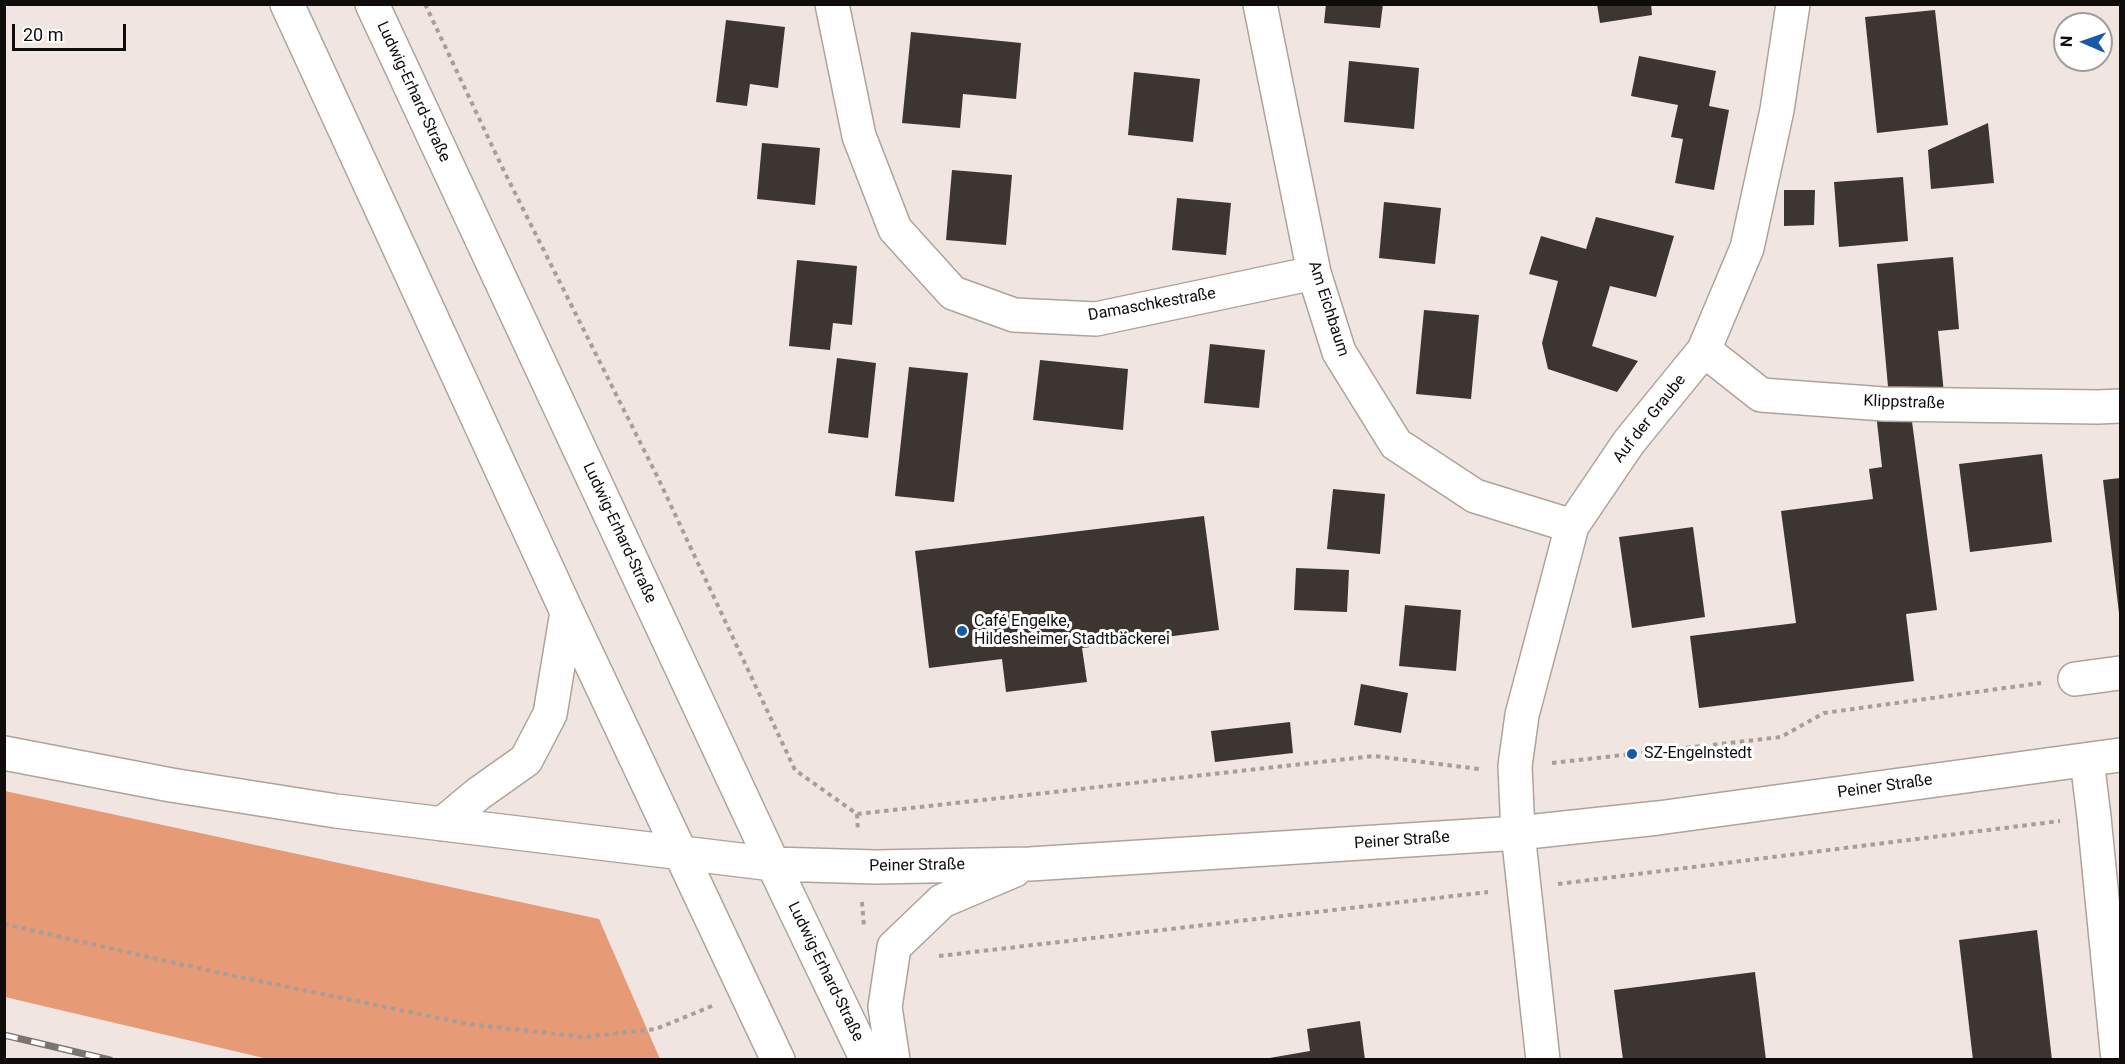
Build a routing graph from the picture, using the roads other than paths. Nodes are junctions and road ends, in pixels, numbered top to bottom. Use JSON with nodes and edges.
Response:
{"nodes":[{"id":1,"x":287,"y":4,"type":"edge"},
{"id":2,"x":372,"y":4,"type":"edge"},
{"id":3,"x":832,"y":4,"type":"edge"},
{"id":4,"x":1260,"y":4,"type":"edge"},
{"id":5,"x":1793,"y":4,"type":"edge"},
{"id":6,"x":1314,"y":273,"type":"junction"},
{"id":7,"x":1704,"y":350,"type":"junction"},
{"id":8,"x":2121,"y":405,"type":"edge"},
{"id":9,"x":1572,"y":526,"type":"junction"},
{"id":10,"x":567,"y":612,"type":"junction"},
{"id":11,"x":2121,"y":673,"type":"edge"},
{"id":12,"x":2075,"y":679,"type":"road end"},
{"id":13,"x":4,"y":753,"type":"edge"},
{"id":14,"x":2121,"y":755,"type":"edge"},
{"id":15,"x":2086,"y":760,"type":"junction"},
{"id":16,"x":442,"y":824,"type":"junction"},
{"id":17,"x":1518,"y":833,"type":"junction"},
{"id":18,"x":681,"y":853,"type":"junction"},
{"id":19,"x":773,"y":864,"type":"junction"},
{"id":20,"x":1030,"y":864,"type":"junction"},
{"id":21,"x":778,"y":1059,"type":"edge"},
{"id":22,"x":867,"y":1059,"type":"edge"},
{"id":23,"x":893,"y":1059,"type":"edge"},
{"id":24,"x":1543,"y":1059,"type":"edge"},
{"id":25,"x":2118,"y":1059,"type":"edge"}],
"edges":[{"from":1,"to":10,"type":"main road"},
{"from":2,"to":19,"type":"main road","name":"Ludwig-Erhard-Straße"},
{"from":3,"to":6,"type":"main road","name":"Damaschkestraße"},
{"from":4,"to":6,"type":"main road","name":"Am Eichbaum"},
{"from":5,"to":7,"type":"main road","name":"Auf der Graube"},
{"from":6,"to":9,"type":"main road","name":"Am Eichbaum"},
{"from":7,"to":8,"type":"main road","name":"Klippstraße"},
{"from":7,"to":9,"type":"main road","name":"Auf der Graube"},
{"from":9,"to":17,"type":"main road","name":"Auf der Graube"},
{"from":10,"to":16,"type":"main road"},
{"from":10,"to":18,"type":"main road"},
{"from":11,"to":12,"type":"main road"},
{"from":13,"to":16,"type":"main road","name":"Peiner Straße"},
{"from":14,"to":15,"type":"main road","name":"Peiner Straße"},
{"from":15,"to":17,"type":"main road","name":"Peiner Straße"},
{"from":15,"to":25,"type":"main road"},
{"from":16,"to":18,"type":"main road","name":"Peiner Straße"},
{"from":17,"to":20,"type":"main road","name":"Peiner Straße"},
{"from":17,"to":24,"type":"main road","name":"Auf der Graube"},
{"from":18,"to":19,"type":"main road","name":"Peiner Straße"},
{"from":18,"to":21,"type":"main road"},
{"from":19,"to":20,"type":"main road","name":"Peiner Straße"},
{"from":19,"to":22,"type":"main road","name":"Ludwig-Erhard-Straße"},
{"from":20,"to":23,"type":"main road"}]}
